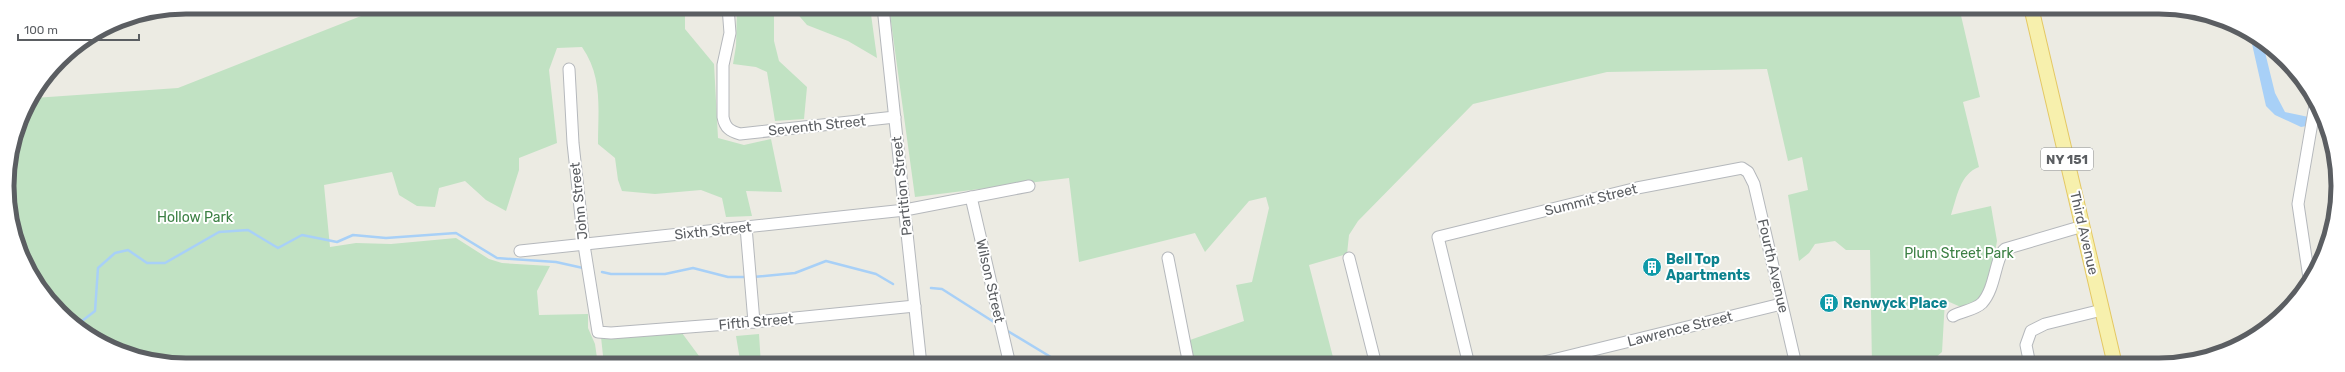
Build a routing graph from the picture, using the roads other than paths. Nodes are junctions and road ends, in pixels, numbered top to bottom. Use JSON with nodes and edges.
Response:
{"nodes":[{"id":1,"x":729,"y":14,"type":"edge"},
{"id":2,"x":884,"y":14,"type":"edge"},
{"id":3,"x":2032,"y":14,"type":"edge"},
{"id":4,"x":569,"y":69,"type":"dead end"},
{"id":5,"x":2314,"y":111,"type":"edge"},
{"id":6,"x":895,"y":117,"type":"junction"},
{"id":7,"x":1746,"y":169,"type":"joint"},
{"id":8,"x":1028,"y":186,"type":"dead end"},
{"id":9,"x":971,"y":198,"type":"junction"},
{"id":10,"x":905,"y":210,"type":"junction"},
{"id":11,"x":2083,"y":226,"type":"junction"},
{"id":12,"x":746,"y":227,"type":"junction"},
{"id":13,"x":584,"y":245,"type":"junction"},
{"id":14,"x":520,"y":251,"type":"dead end"},
{"id":15,"x":1168,"y":258,"type":"dead end"},
{"id":16,"x":1349,"y":258,"type":"dead end"},
{"id":17,"x":2308,"y":272,"type":"edge"},
{"id":18,"x":1781,"y":304,"type":"junction"},
{"id":19,"x":915,"y":306,"type":"junction"},
{"id":20,"x":2102,"y":310,"type":"junction"},
{"id":21,"x":1953,"y":316,"type":"dead end"},
{"id":22,"x":754,"y":322,"type":"junction"},
{"id":23,"x":598,"y":332,"type":"joint"},
{"id":24,"x":1582,"y":353,"type":"junction"},
{"id":25,"x":920,"y":358,"type":"edge"},
{"id":26,"x":1008,"y":358,"type":"edge"},
{"id":27,"x":1188,"y":358,"type":"edge"},
{"id":28,"x":1374,"y":358,"type":"edge"},
{"id":29,"x":1467,"y":358,"type":"edge"},
{"id":30,"x":1561,"y":358,"type":"edge"},
{"id":31,"x":1583,"y":358,"type":"edge"},
{"id":32,"x":1794,"y":358,"type":"edge"},
{"id":33,"x":2029,"y":358,"type":"edge"},
{"id":34,"x":2114,"y":358,"type":"edge"}],
"edges":[{"from":1,"to":6,"type":"street","name":"Seventh Street"},
{"from":2,"to":6,"type":"street","name":"Partition Street"},
{"from":3,"to":11,"type":"main road","name":"Third Avenue","number":"NY 151"},
{"from":4,"to":13,"type":"street","name":"John Street"},
{"from":5,"to":17,"type":"street"},
{"from":6,"to":10,"type":"street","name":"Partition Street"},
{"from":7,"to":18,"type":"street","name":"Fourth Avenue"},
{"from":7,"to":29,"type":"street","name":"Summit Street"},
{"from":8,"to":9,"type":"street","name":"Sixth Street"},
{"from":9,"to":10,"type":"street","name":"Sixth Street"},
{"from":9,"to":26,"type":"street","name":"Wilson Street"},
{"from":10,"to":12,"type":"street","name":"Sixth Street"},
{"from":10,"to":19,"type":"street","name":"Partition Street"},
{"from":11,"to":20,"type":"main road","name":"Third Avenue","number":"NY 151"},
{"from":11,"to":21,"type":"street"},
{"from":12,"to":13,"type":"street","name":"Sixth Street"},
{"from":12,"to":22,"type":"street"},
{"from":13,"to":14,"type":"street","name":"Sixth Street"},
{"from":13,"to":23,"type":"street","name":"John Street"},
{"from":15,"to":27,"type":"street"},
{"from":16,"to":28,"type":"street"},
{"from":18,"to":24,"type":"street","name":"Lawrence Street"},
{"from":18,"to":32,"type":"street","name":"Fourth Avenue"},
{"from":19,"to":22,"type":"street","name":"Fifth Street"},
{"from":19,"to":25,"type":"street","name":"Partition Street"},
{"from":20,"to":33,"type":"street"},
{"from":20,"to":34,"type":"main road","name":"Third Avenue","number":"NY 151"},
{"from":22,"to":23,"type":"street","name":"Fifth Street"},
{"from":24,"to":30,"type":"street","name":"Lawrence Street"},
{"from":24,"to":31,"type":"street"}]}
